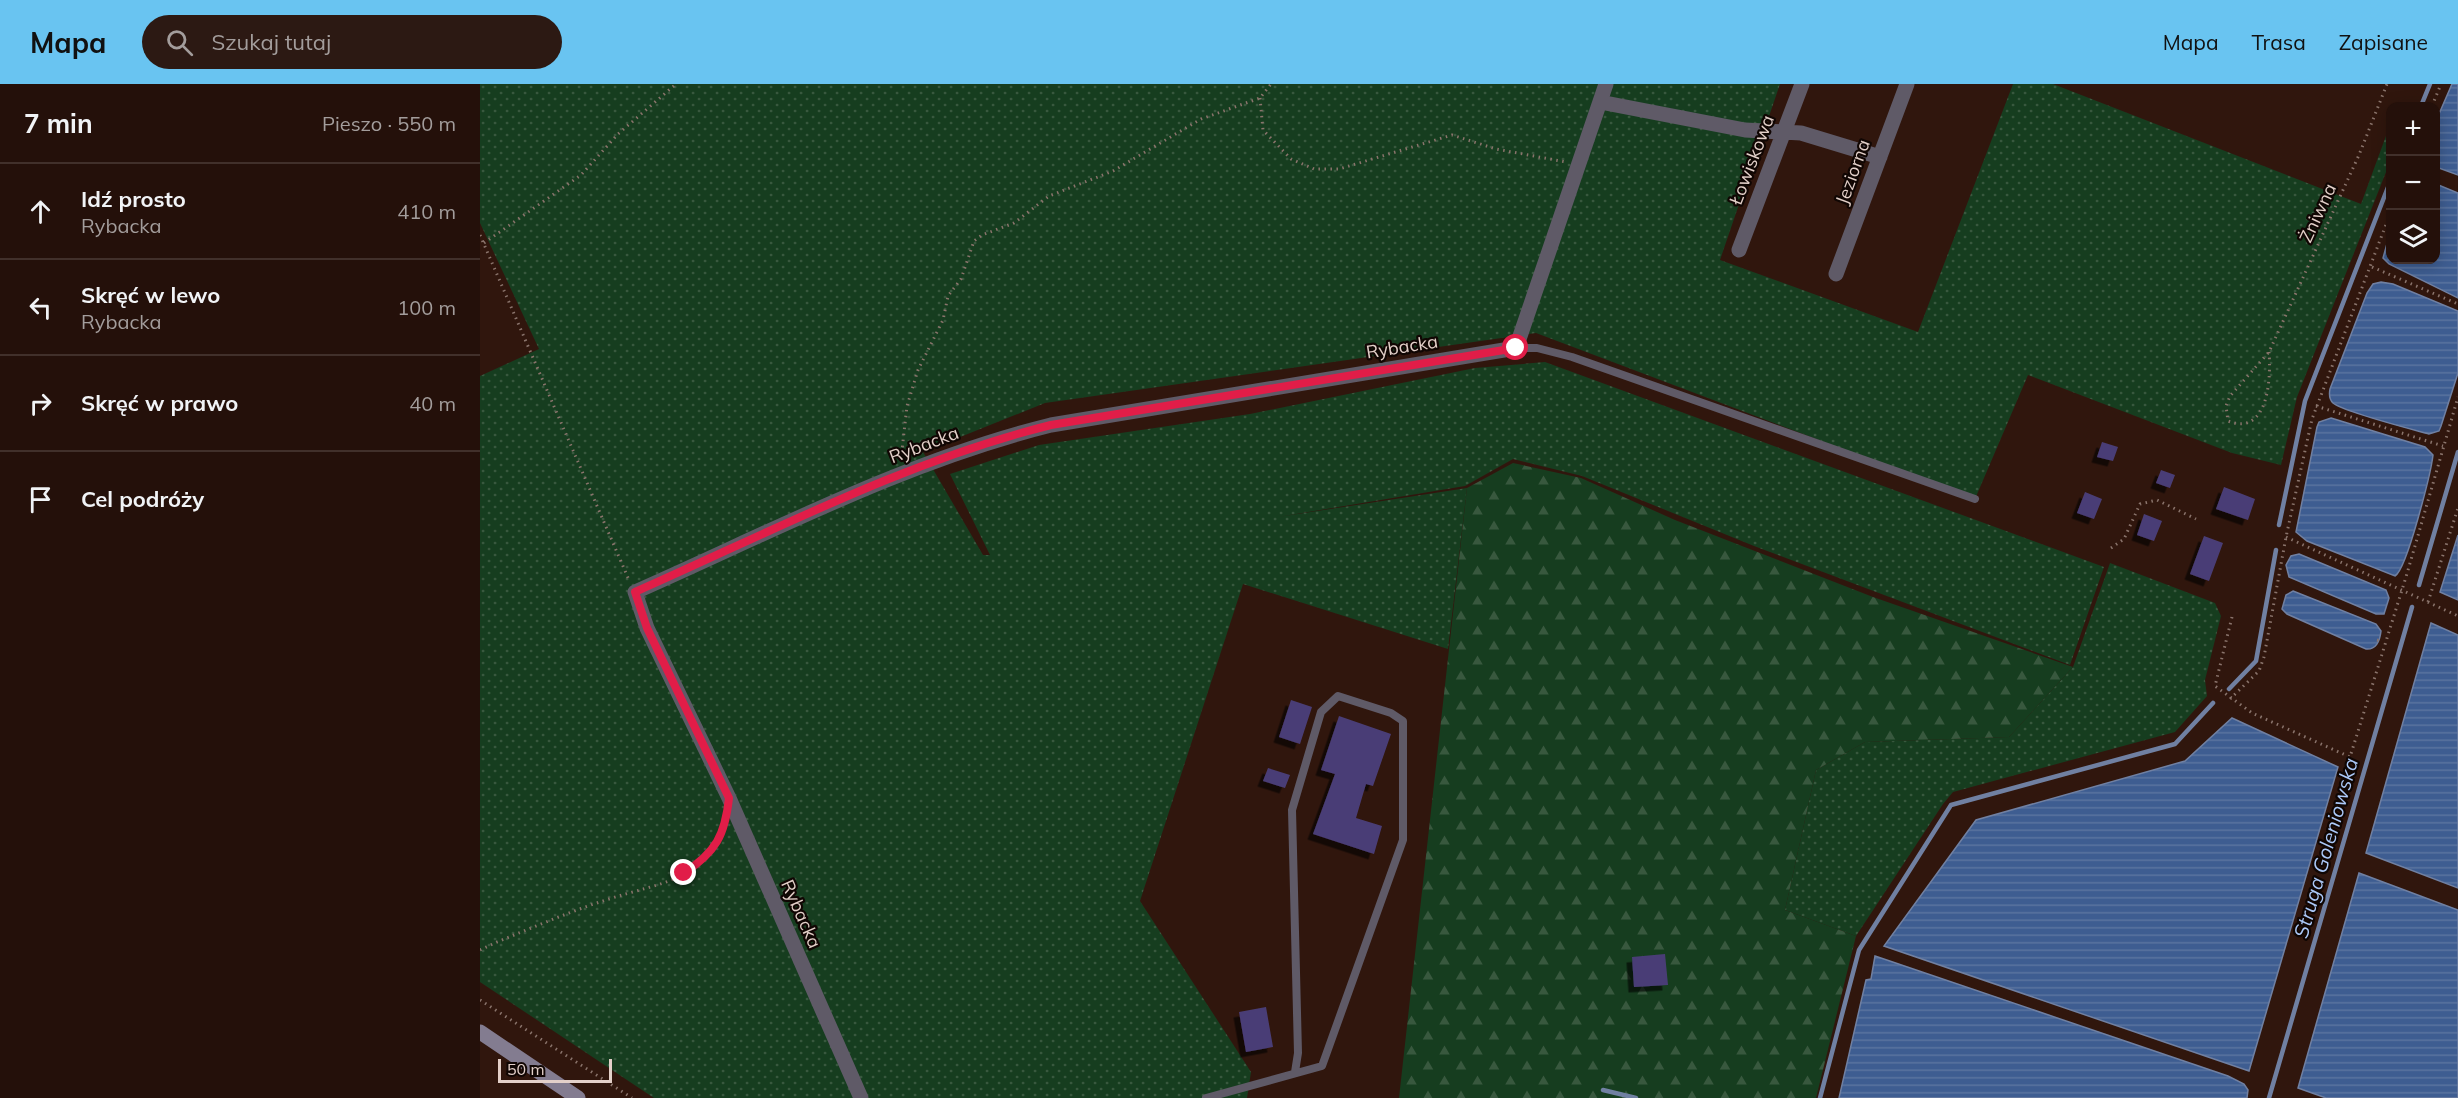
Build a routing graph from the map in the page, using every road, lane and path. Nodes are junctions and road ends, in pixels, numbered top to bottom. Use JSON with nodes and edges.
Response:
{"nodes":[{"id":1,"x":676,"y":84,"type":"edge"},
{"id":2,"x":1271,"y":84,"type":"edge"},
{"id":3,"x":1606,"y":84,"type":"edge"},
{"id":4,"x":1802,"y":84,"type":"edge"},
{"id":5,"x":1907,"y":84,"type":"edge"},
{"id":6,"x":2387,"y":84,"type":"edge"},
{"id":7,"x":2440,"y":84,"type":"edge"},
{"id":8,"x":1260,"y":98,"type":"junction"},
{"id":9,"x":1600,"y":102,"type":"junction"},
{"id":10,"x":2433,"y":102,"type":"edge"},
{"id":11,"x":1783,"y":134,"type":"junction"},
{"id":12,"x":1880,"y":157,"type":"junction"},
{"id":13,"x":1580,"y":164,"type":"junction"},
{"id":14,"x":2386,"y":227,"type":"edge"},
{"id":15,"x":480,"y":235,"type":"edge"},
{"id":16,"x":484,"y":244,"type":"junction"},
{"id":17,"x":1739,"y":250,"type":"dead end"},
{"id":18,"x":2371,"y":267,"type":"junction"},
{"id":19,"x":1836,"y":274,"type":"dead end"},
{"id":20,"x":2458,"y":304,"type":"edge"},
{"id":21,"x":1516,"y":348,"type":"junction"},
{"id":22,"x":2269,"y":352,"type":"junction"},
{"id":23,"x":2458,"y":397,"type":"edge"},
{"id":24,"x":2316,"y":406,"type":"junction"},
{"id":25,"x":2444,"y":446,"type":"junction"},
{"id":26,"x":898,"y":475,"type":"junction"},
{"id":27,"x":1975,"y":500,"type":"dead end"},
{"id":28,"x":2458,"y":508,"type":"edge"},
{"id":29,"x":2196,"y":519,"type":"dead end"},
{"id":30,"x":2286,"y":537,"type":"junction"},
{"id":31,"x":2111,"y":548,"type":"dead end"},
{"id":32,"x":2400,"y":590,"type":"junction"},
{"id":33,"x":635,"y":592,"type":"junction"},
{"id":34,"x":2428,"y":602,"type":"junction"},
{"id":35,"x":2458,"y":616,"type":"edge"},
{"id":36,"x":2232,"y":617,"type":"dead end"},
{"id":37,"x":2377,"y":640,"type":"dead end"},
{"id":38,"x":2382,"y":641,"type":"dead end"},
{"id":39,"x":2230,"y":699,"type":"junction"},
{"id":40,"x":726,"y":822,"type":"dead end"},
{"id":41,"x":480,"y":951,"type":"edge"},
{"id":42,"x":480,"y":1000,"type":"edge"},
{"id":43,"x":480,"y":1032,"type":"edge"},
{"id":44,"x":1295,"y":1072,"type":"junction"},
{"id":45,"x":579,"y":1098,"type":"edge"},
{"id":46,"x":632,"y":1098,"type":"edge"},
{"id":47,"x":861,"y":1098,"type":"edge"},
{"id":48,"x":1206,"y":1098,"type":"edge"}],
"edges":[{"from":1,"to":16,"type":"path"},
{"from":2,"to":8,"type":"path"},
{"from":3,"to":9,"type":"street"},
{"from":4,"to":11,"type":"street","name":"Łowiskowa"},
{"from":5,"to":12,"type":"street","name":"Jeziorna"},
{"from":6,"to":22,"type":"path","name":"Żniwna"},
{"from":7,"to":10,"type":"path"},
{"from":8,"to":13,"type":"path"},
{"from":8,"to":26,"type":"path"},
{"from":9,"to":11,"type":"street"},
{"from":9,"to":13,"type":"street"},
{"from":11,"to":12,"type":"street"},
{"from":11,"to":17,"type":"street","name":"Łowiskowa"},
{"from":12,"to":19,"type":"street","name":"Jeziorna"},
{"from":13,"to":21,"type":"street"},
{"from":14,"to":18,"type":"path"},
{"from":15,"to":16,"type":"path"},
{"from":16,"to":33,"type":"path"},
{"from":18,"to":20,"type":"path"},
{"from":18,"to":24,"type":"path"},
{"from":21,"to":26,"type":"street","name":"Rybacka"},
{"from":21,"to":27,"type":"lane"},
{"from":22,"to":22,"type":"path","name":"Żniwna"},
{"from":23,"to":25,"type":"path"},
{"from":24,"to":25,"type":"path"},
{"from":24,"to":30,"type":"path"},
{"from":25,"to":32,"type":"path"},
{"from":26,"to":33,"type":"street","name":"Rybacka"},
{"from":28,"to":34,"type":"path"},
{"from":29,"to":31,"type":"path"},
{"from":30,"to":32,"type":"path"},
{"from":30,"to":39,"type":"path"},
{"from":32,"to":34,"type":"path"},
{"from":32,"to":39,"type":"path"},
{"from":33,"to":47,"type":"street","name":"Rybacka"},
{"from":34,"to":35,"type":"path"},
{"from":36,"to":39,"type":"path"},
{"from":37,"to":38,"type":"path"},
{"from":40,"to":41,"type":"path"},
{"from":42,"to":46,"type":"path"},
{"from":43,"to":45,"type":"street"},
{"from":44,"to":44,"type":"lane"},
{"from":44,"to":48,"type":"lane"}]}
